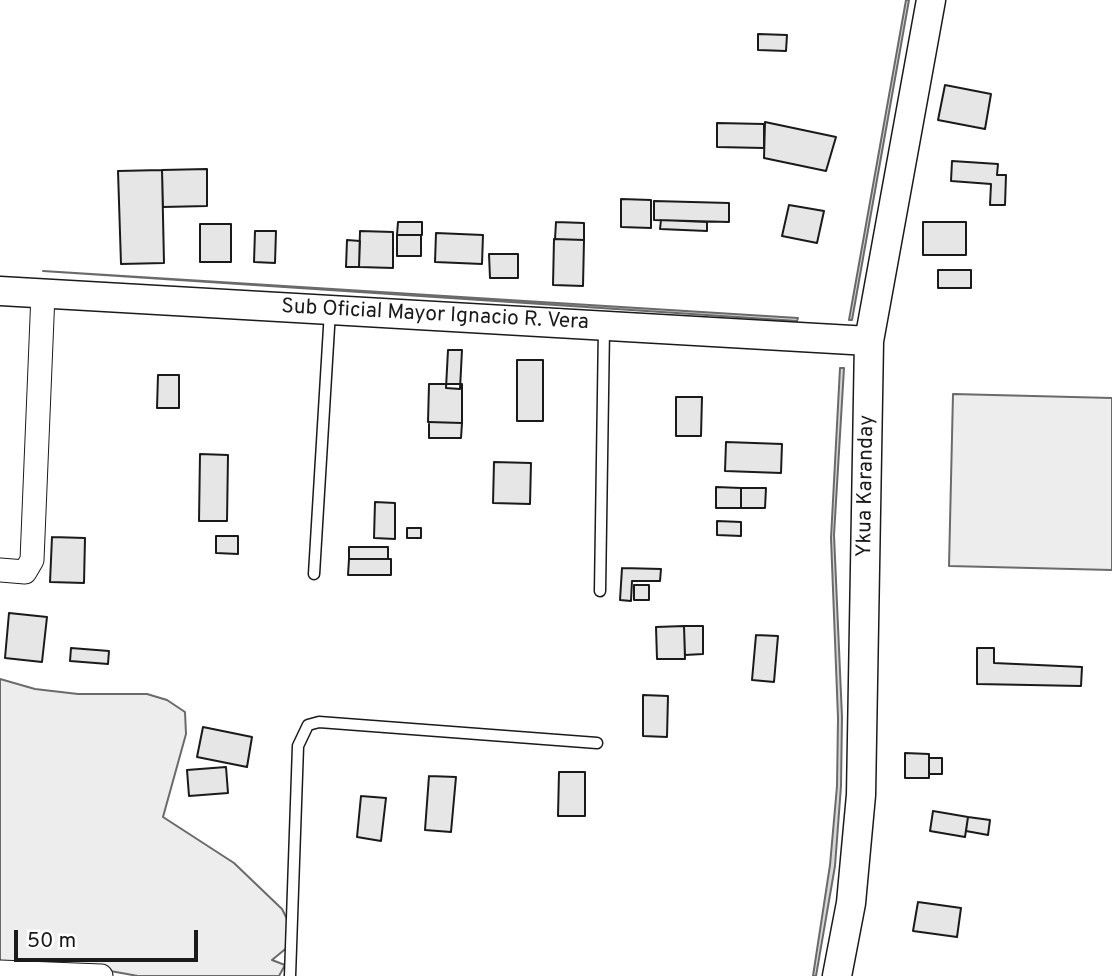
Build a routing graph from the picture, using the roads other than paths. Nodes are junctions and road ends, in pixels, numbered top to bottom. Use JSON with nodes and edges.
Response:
{"nodes":[{"id":1,"x":931,"y":0,"type":"edge"},
{"id":2,"x":0,"y":291,"type":"edge"},
{"id":3,"x":43,"y":294,"type":"junction"},
{"id":4,"x":330,"y":310,"type":"junction"},
{"id":5,"x":604,"y":326,"type":"junction"},
{"id":6,"x":869,"y":341,"type":"junction"},
{"id":7,"x":0,"y":570,"type":"edge"},
{"id":8,"x":314,"y":574,"type":"dead end"},
{"id":9,"x":600,"y":591,"type":"dead end"},
{"id":10,"x":597,"y":743,"type":"dead end"},
{"id":11,"x":0,"y":972,"type":"edge"},
{"id":12,"x":101,"y":976,"type":"edge"},
{"id":13,"x":290,"y":976,"type":"edge"},
{"id":14,"x":837,"y":976,"type":"edge"}],
"edges":[{"from":1,"to":6,"type":"street","name":"Ykua Karanday"},
{"from":2,"to":3,"type":"street","name":"Sub Oficial Mayor Ignacio R. Vera"},
{"from":3,"to":4,"type":"street","name":"Sub Oficial Mayor Ignacio R. Vera"},
{"from":3,"to":7,"type":"street"},
{"from":4,"to":5,"type":"street","name":"Sub Oficial Mayor Ignacio R. Vera"},
{"from":4,"to":8,"type":"lane"},
{"from":5,"to":6,"type":"street","name":"Sub Oficial Mayor Ignacio R. Vera"},
{"from":5,"to":9,"type":"lane"},
{"from":6,"to":14,"type":"street","name":"Ykua Karanday"},
{"from":10,"to":13,"type":"lane"},
{"from":11,"to":12,"type":"street"}]}
